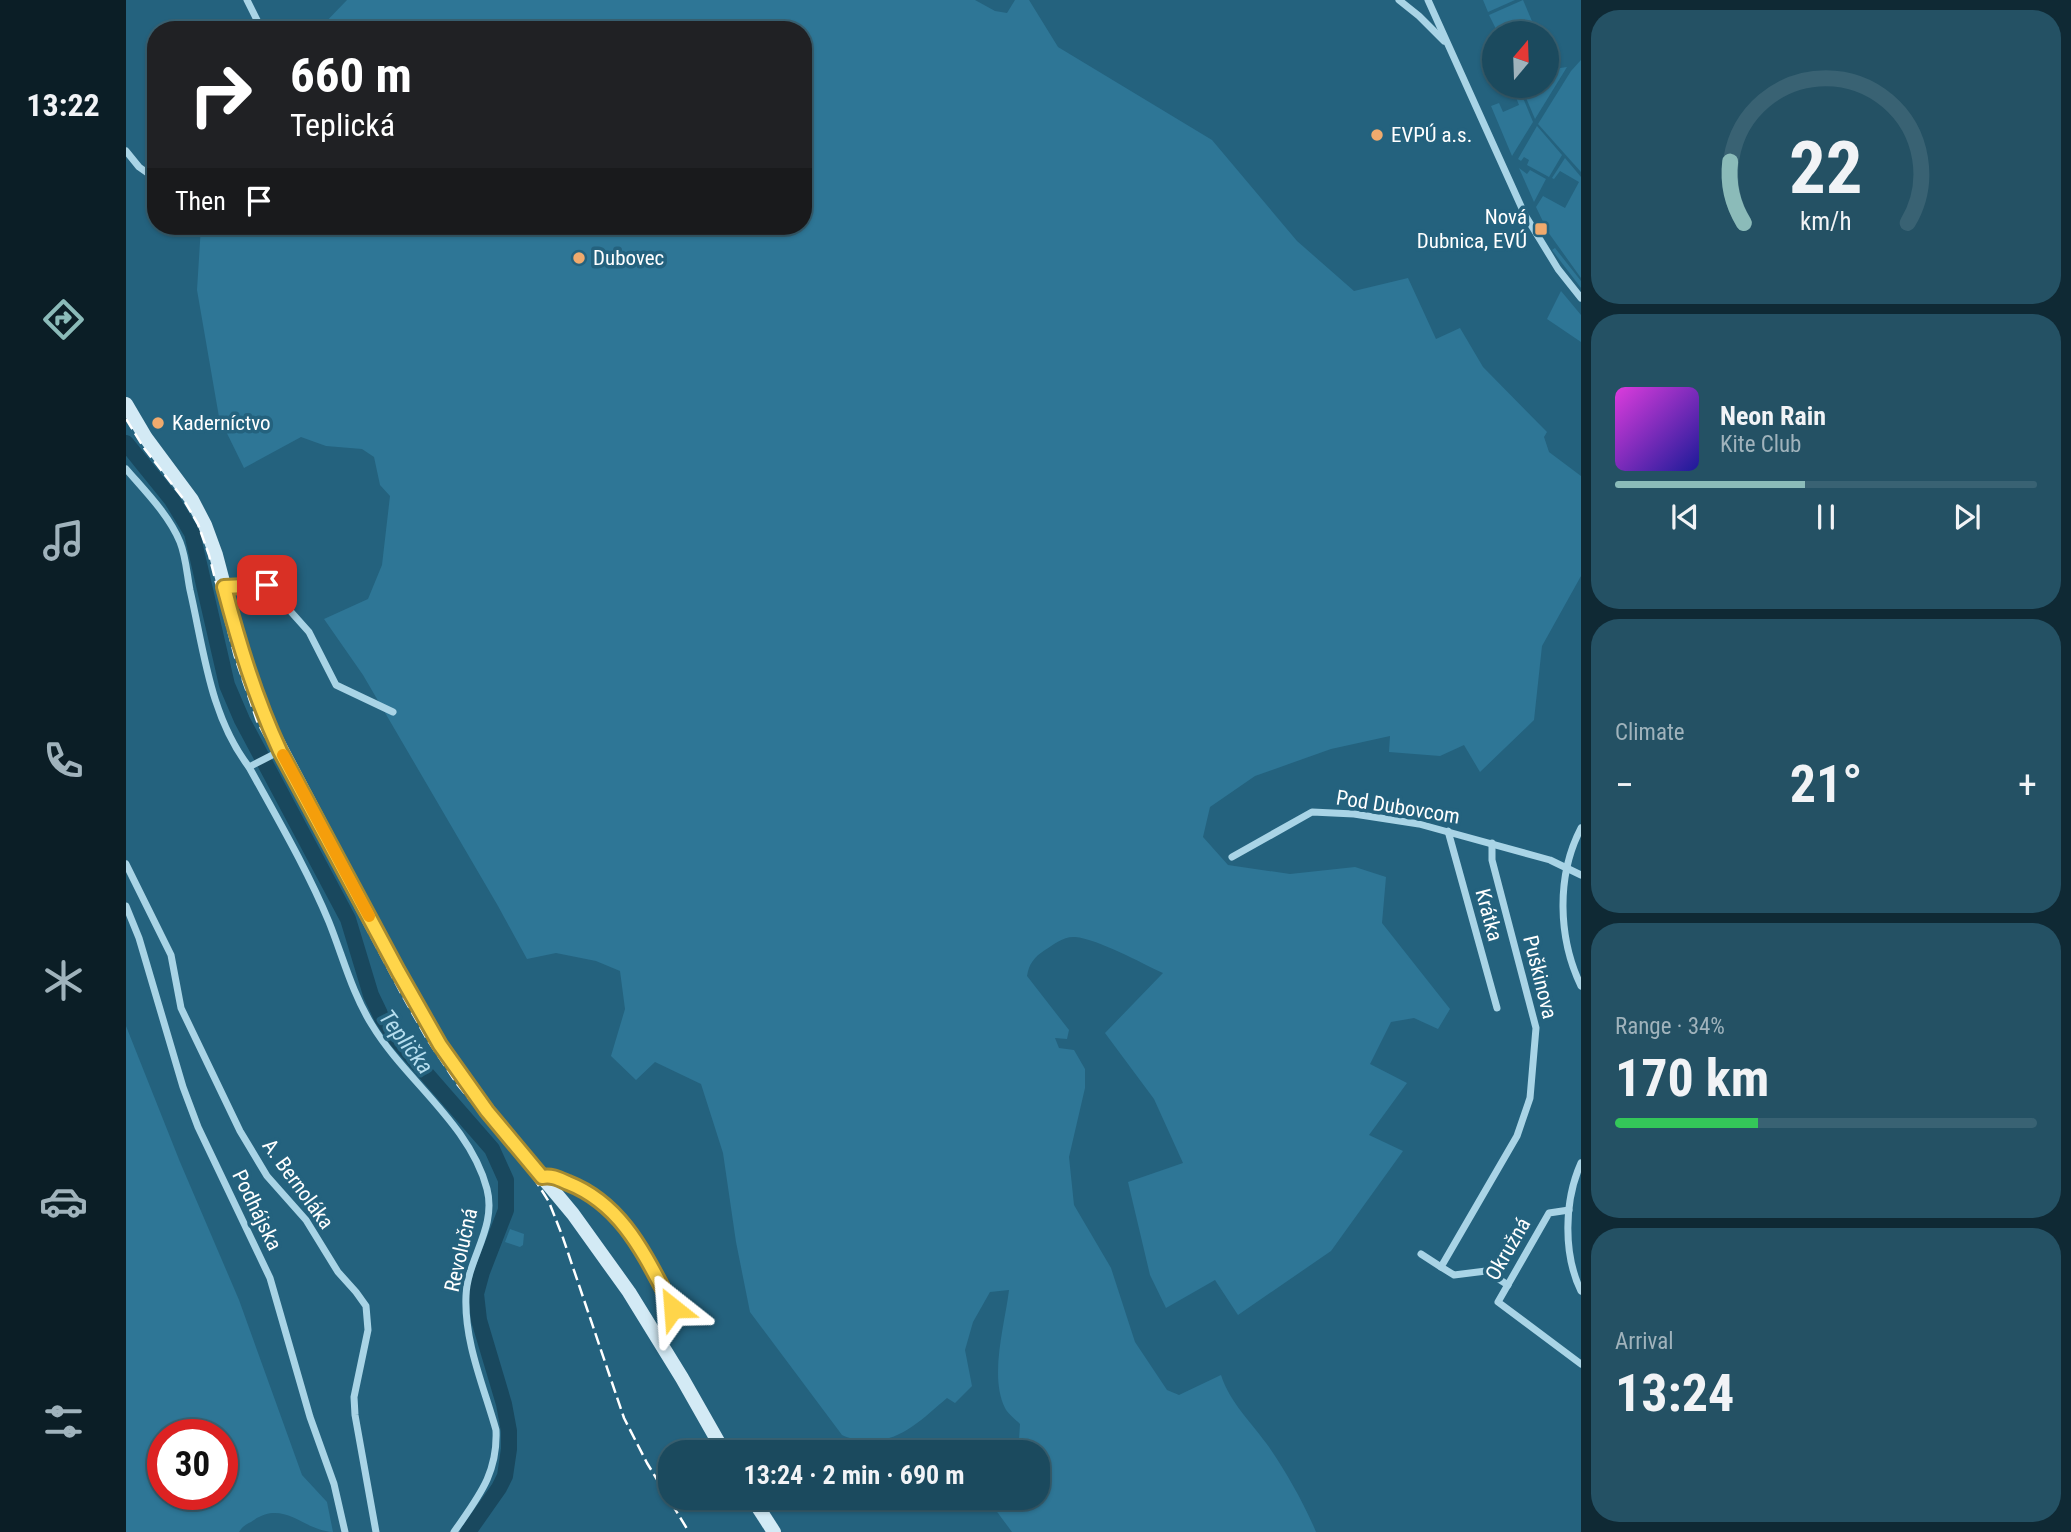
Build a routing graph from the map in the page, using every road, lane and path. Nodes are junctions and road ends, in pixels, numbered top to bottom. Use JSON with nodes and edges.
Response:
{"nodes":[{"id":1,"x":247,"y":0,"type":"edge"},
{"id":2,"x":1399,"y":0,"type":"edge"},
{"id":3,"x":1428,"y":0,"type":"edge"},
{"id":4,"x":258,"y":21,"type":"edge"},
{"id":5,"x":1449,"y":47,"type":"junction"},
{"id":6,"x":126,"y":151,"type":"edge"},
{"id":7,"x":147,"y":173,"type":"edge"},
{"id":8,"x":1581,"y":298,"type":"edge"},
{"id":9,"x":126,"y":404,"type":"edge"},
{"id":10,"x":126,"y":469,"type":"edge"},
{"id":11,"x":224,"y":587,"type":"junction"},
{"id":12,"x":393,"y":712,"type":"dead end"},
{"id":13,"x":276,"y":753,"type":"junction"},
{"id":14,"x":252,"y":765,"type":"junction"},
{"id":15,"x":1581,"y":828,"type":"edge"},
{"id":16,"x":1448,"y":831,"type":"junction"},
{"id":17,"x":1492,"y":843,"type":"junction"},
{"id":18,"x":1232,"y":857,"type":"dead end"},
{"id":19,"x":126,"y":864,"type":"edge"},
{"id":20,"x":1565,"y":867,"type":"junction"},
{"id":21,"x":1581,"y":875,"type":"edge"},
{"id":22,"x":126,"y":906,"type":"edge"},
{"id":23,"x":1581,"y":986,"type":"edge"},
{"id":24,"x":1497,"y":1007,"type":"dead end"},
{"id":25,"x":1581,"y":1163,"type":"edge"},
{"id":26,"x":542,"y":1177,"type":"junction"},
{"id":27,"x":1569,"y":1210,"type":"junction"},
{"id":28,"x":1421,"y":1254,"type":"dead end"},
{"id":29,"x":1441,"y":1267,"type":"junction"},
{"id":30,"x":1508,"y":1284,"type":"junction"},
{"id":31,"x":1581,"y":1291,"type":"edge"},
{"id":32,"x":654,"y":1332,"type":"junction"},
{"id":33,"x":1581,"y":1364,"type":"edge"},
{"id":34,"x":717,"y":1440,"type":"edge"},
{"id":35,"x":760,"y":1510,"type":"edge"},
{"id":36,"x":345,"y":1532,"type":"edge"},
{"id":37,"x":376,"y":1532,"type":"edge"},
{"id":38,"x":454,"y":1532,"type":"edge"},
{"id":39,"x":774,"y":1532,"type":"edge"}],
"edges":[{"from":1,"to":4,"type":"street"},
{"from":2,"to":5,"type":"street"},
{"from":3,"to":5,"type":"street"},
{"from":5,"to":8,"type":"street"},
{"from":6,"to":7,"type":"street"},
{"from":9,"to":11,"type":"main road"},
{"from":10,"to":14,"type":"street","name":"Revolučná"},
{"from":11,"to":12,"type":"street"},
{"from":11,"to":13,"type":"main road"},
{"from":13,"to":14,"type":"street"},
{"from":13,"to":26,"type":"main road"},
{"from":14,"to":38,"type":"street","name":"Revolučná"},
{"from":15,"to":20,"type":"street"},
{"from":16,"to":17,"type":"street","name":"Pod Dubovcom"},
{"from":16,"to":18,"type":"street","name":"Pod Dubovcom"},
{"from":16,"to":24,"type":"street","name":"Krátka"},
{"from":17,"to":20,"type":"street","name":"Pod Dubovcom"},
{"from":17,"to":29,"type":"street","name":"Puškinova"},
{"from":19,"to":37,"type":"street","name":"A. Bernoláka"},
{"from":20,"to":21,"type":"street","name":"Pod Dubovcom"},
{"from":20,"to":23,"type":"street"},
{"from":22,"to":36,"type":"street","name":"Podhájska"},
{"from":25,"to":27,"type":"street"},
{"from":26,"to":32,"type":"main road"},
{"from":26,"to":32,"type":"street"},
{"from":27,"to":30,"type":"street","name":"Okružná"},
{"from":27,"to":31,"type":"street"},
{"from":28,"to":29,"type":"street"},
{"from":29,"to":30,"type":"street"},
{"from":30,"to":33,"type":"street","name":"Okružná"},
{"from":32,"to":34,"type":"main road"},
{"from":35,"to":39,"type":"main road"}]}
